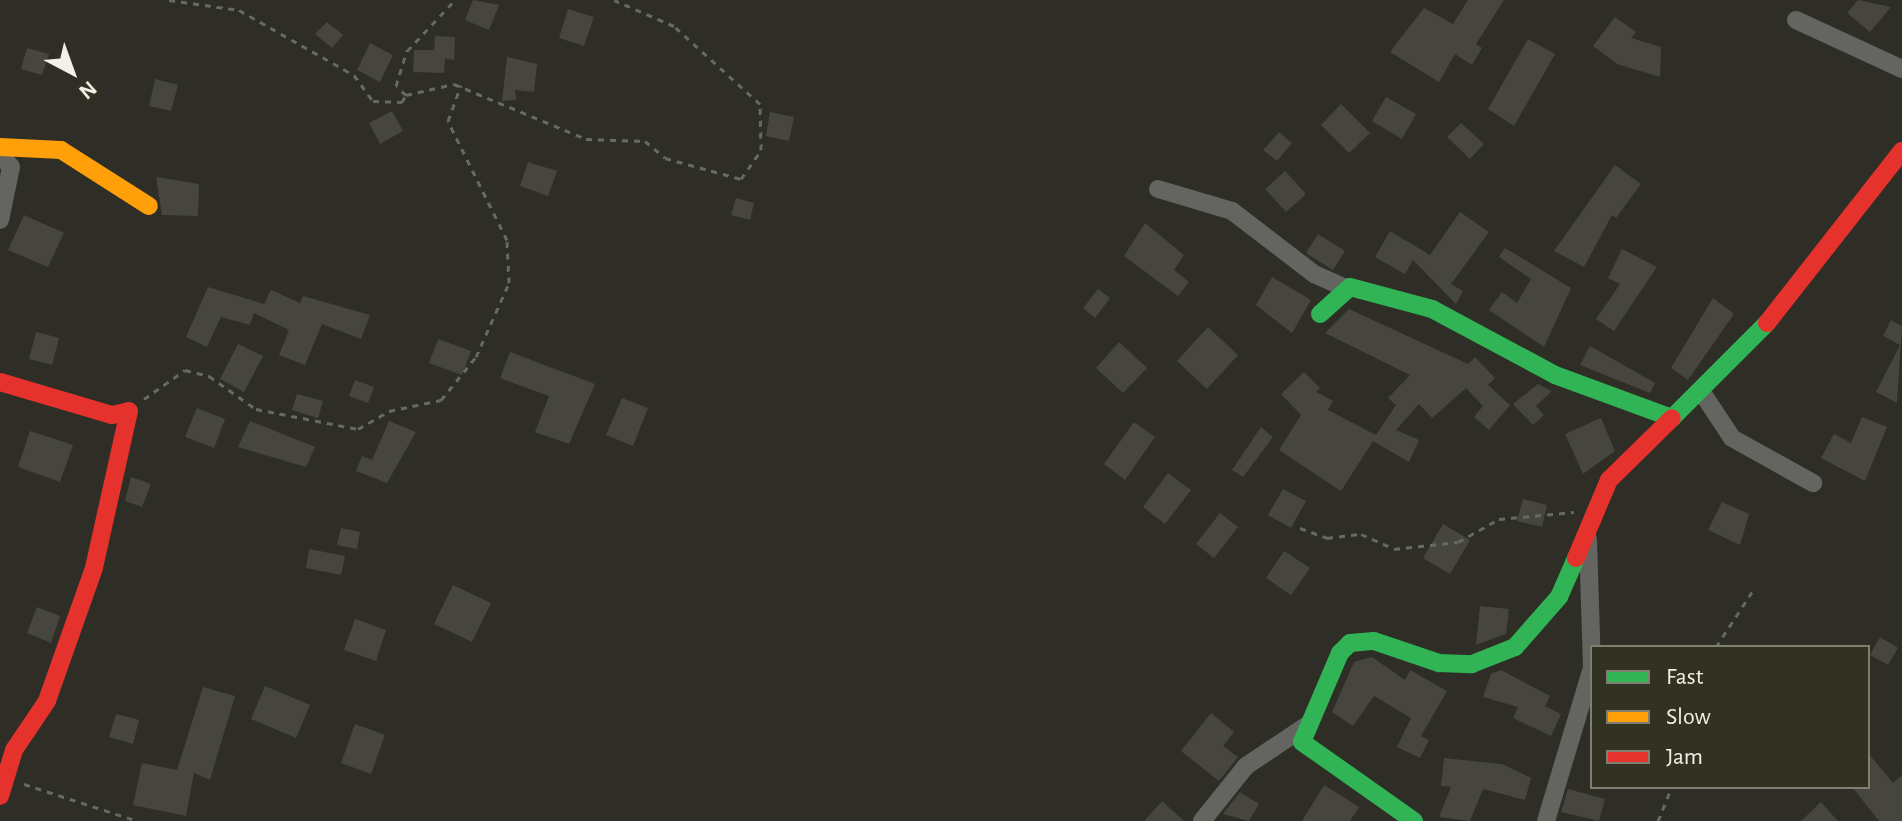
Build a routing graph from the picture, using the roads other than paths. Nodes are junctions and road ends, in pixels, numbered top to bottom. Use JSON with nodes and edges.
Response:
{"nodes":[{"id":1,"x":1796,"y":20,"type":"dead end"},
{"id":2,"x":1902,"y":69,"type":"edge"},
{"id":3,"x":0,"y":147,"type":"edge"},
{"id":4,"x":1902,"y":151,"type":"edge"},
{"id":5,"x":0,"y":155,"type":"edge"},
{"id":6,"x":1158,"y":189,"type":"dead end"},
{"id":7,"x":149,"y":206,"type":"dead end"},
{"id":8,"x":0,"y":220,"type":"edge"},
{"id":9,"x":1345,"y":288,"type":"junction"},
{"id":10,"x":1320,"y":314,"type":"dead end"},
{"id":11,"x":0,"y":382,"type":"edge"},
{"id":12,"x":1701,"y":391,"type":"junction"},
{"id":13,"x":1672,"y":418,"type":"junction"},
{"id":14,"x":1813,"y":483,"type":"dead end"},
{"id":15,"x":1589,"y":521,"type":"junction"},
{"id":16,"x":1592,"y":645,"type":"edge"},
{"id":17,"x":1590,"y":675,"type":"edge"},
{"id":18,"x":1309,"y":724,"type":"junction"},
{"id":19,"x":3,"y":788,"type":"edge"},
{"id":20,"x":1202,"y":821,"type":"edge"},
{"id":21,"x":1414,"y":821,"type":"edge"},
{"id":22,"x":1546,"y":821,"type":"edge"}],
"edges":[{"from":1,"to":2,"type":"street"},
{"from":3,"to":7,"type":"street"},
{"from":4,"to":12,"type":"street"},
{"from":5,"to":8,"type":"street"},
{"from":6,"to":9,"type":"street"},
{"from":9,"to":10,"type":"street"},
{"from":9,"to":13,"type":"street"},
{"from":11,"to":19,"type":"street"},
{"from":12,"to":13,"type":"street"},
{"from":12,"to":14,"type":"street"},
{"from":13,"to":15,"type":"street"},
{"from":15,"to":16,"type":"street"},
{"from":15,"to":18,"type":"street"},
{"from":17,"to":22,"type":"street"},
{"from":18,"to":20,"type":"street"},
{"from":18,"to":21,"type":"street"}]}
